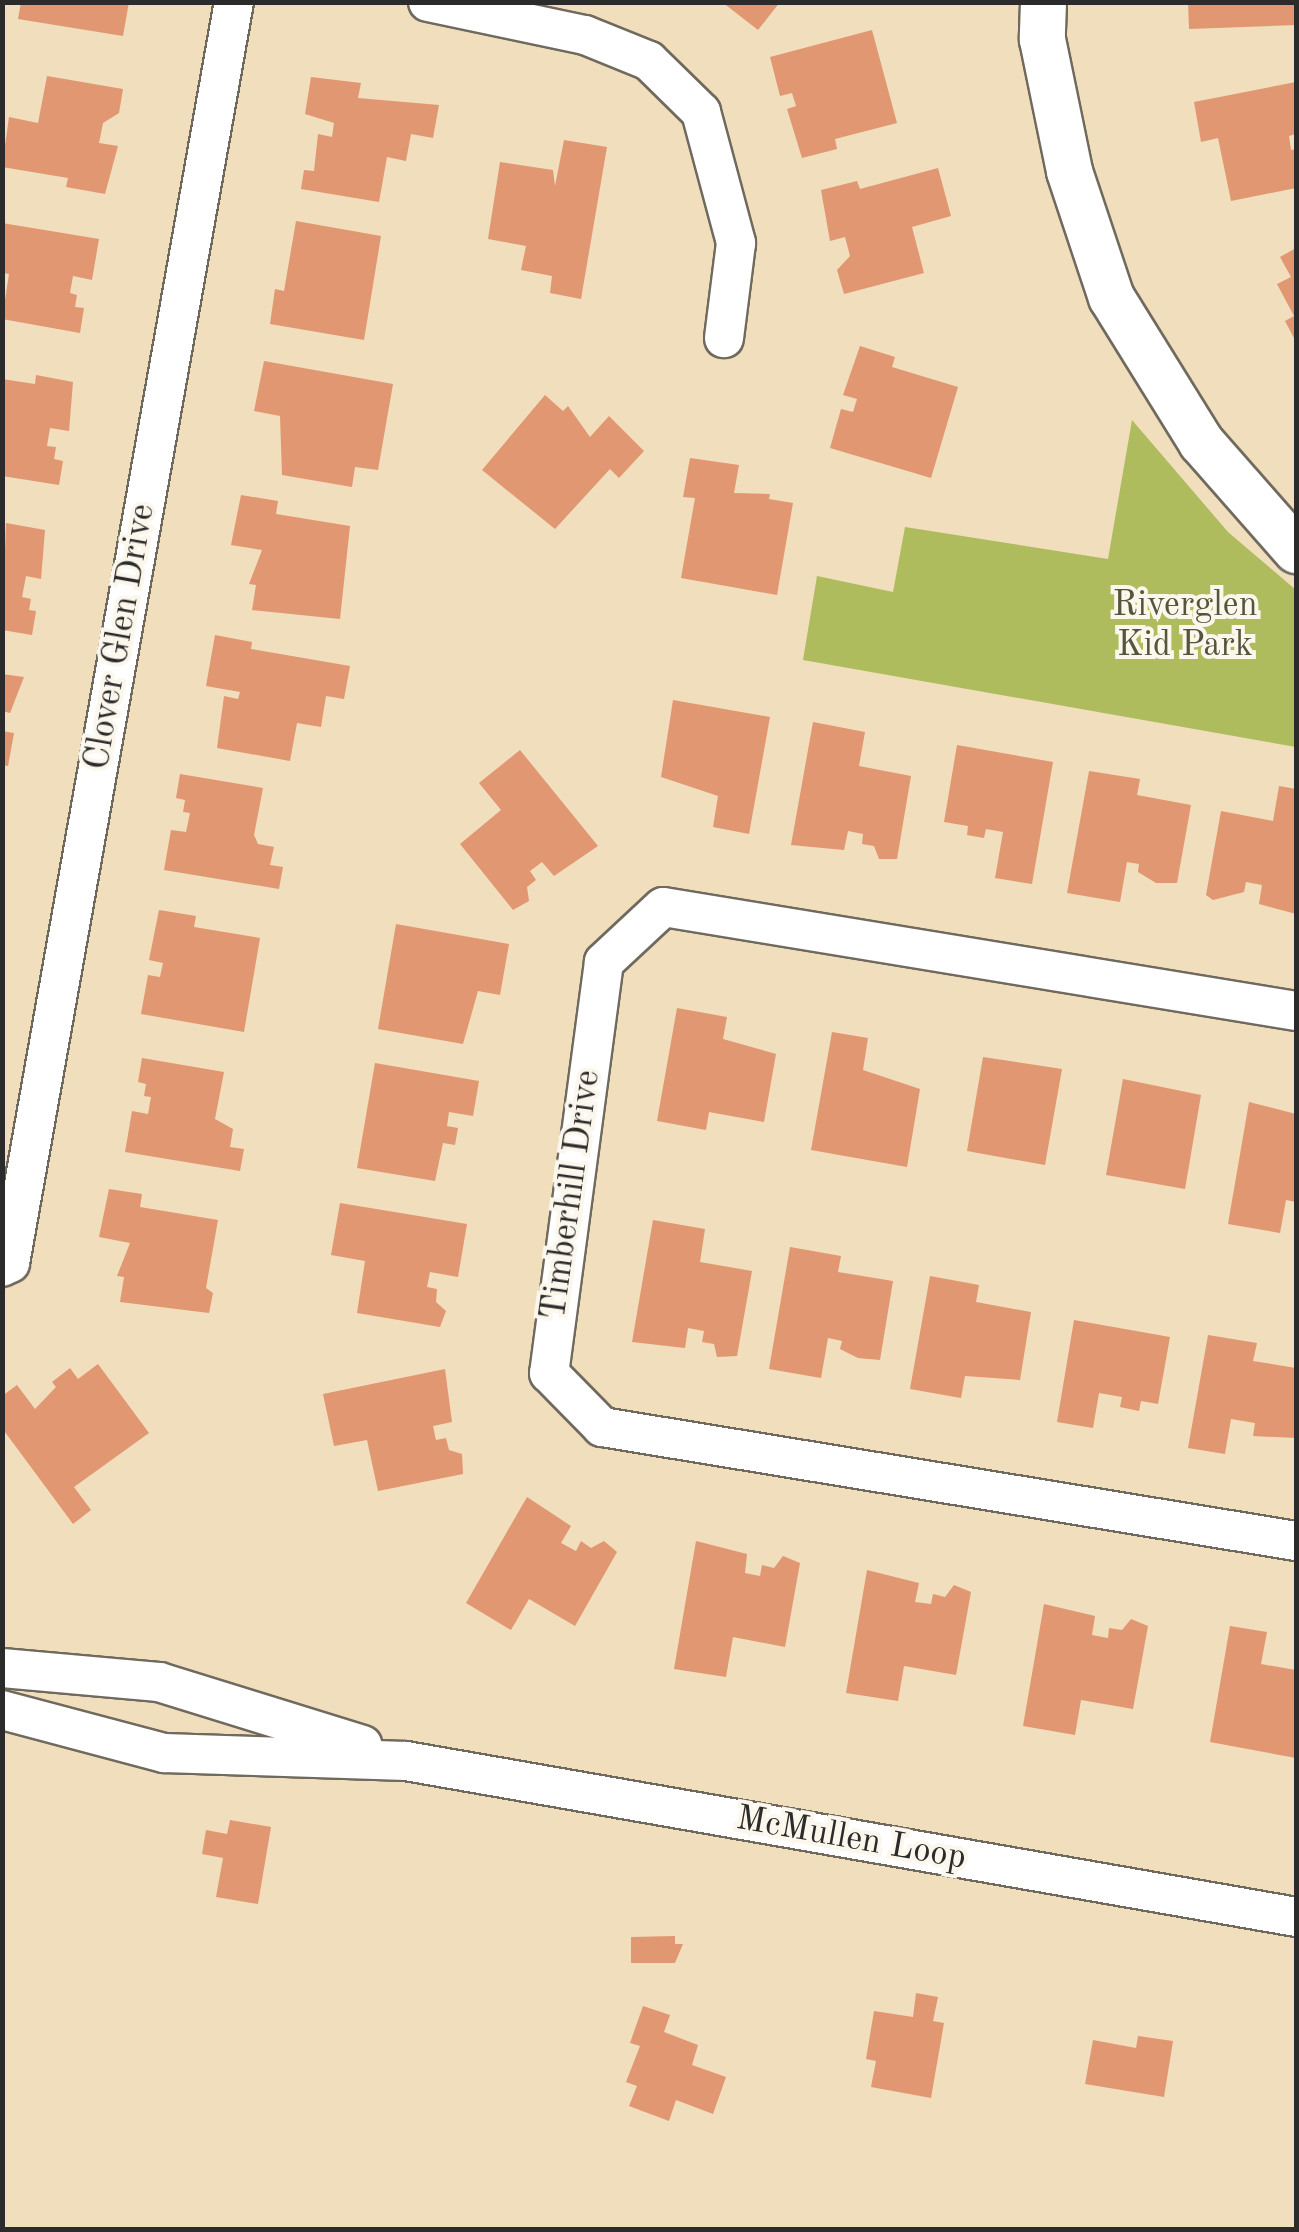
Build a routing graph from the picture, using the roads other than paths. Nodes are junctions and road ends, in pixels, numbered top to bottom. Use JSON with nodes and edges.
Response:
{"nodes":[{"id":1,"x":234,"y":2,"type":"edge"},
{"id":2,"x":428,"y":2,"type":"edge"},
{"id":3,"x":1043,"y":2,"type":"edge"},
{"id":4,"x":724,"y":338,"type":"dead end"},
{"id":5,"x":1296,"y":550,"type":"edge"},
{"id":6,"x":1296,"y":1011,"type":"edge"},
{"id":7,"x":2,"y":1267,"type":"edge"},
{"id":8,"x":1296,"y":1541,"type":"edge"},
{"id":9,"x":2,"y":1668,"type":"edge"},
{"id":10,"x":2,"y":1710,"type":"edge"},
{"id":11,"x":406,"y":1761,"type":"junction"},
{"id":12,"x":1296,"y":1917,"type":"edge"}],
"edges":[{"from":1,"to":7,"type":"street","name":"Clover Glen Drive"},
{"from":2,"to":4,"type":"street"},
{"from":3,"to":5,"type":"street"},
{"from":6,"to":8,"type":"street","name":"Timberhill Drive"},
{"from":9,"to":11,"type":"street","name":"McMullen Loop"},
{"from":10,"to":11,"type":"street","name":"McMullen Loop"},
{"from":11,"to":12,"type":"street","name":"McMullen Loop"}]}
